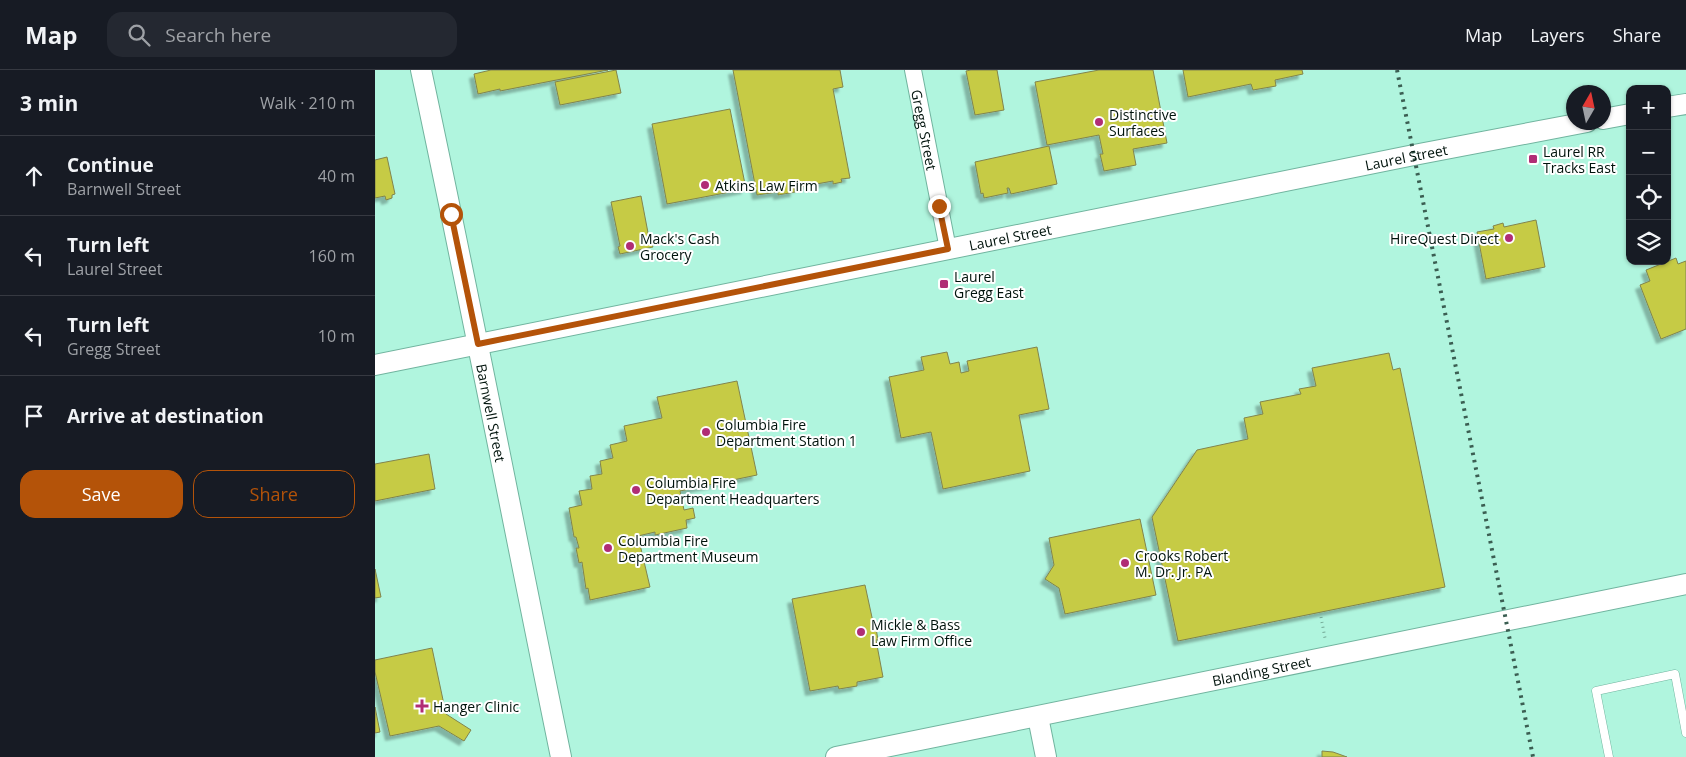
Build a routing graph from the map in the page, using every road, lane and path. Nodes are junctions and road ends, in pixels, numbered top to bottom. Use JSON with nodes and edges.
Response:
{"nodes":[{"id":1,"x":421,"y":70,"type":"edge"},
{"id":2,"x":913,"y":70,"type":"edge"},
{"id":3,"x":1686,"y":104,"type":"edge"},
{"id":4,"x":1671,"y":106,"type":"edge"},
{"id":5,"x":1626,"y":115,"type":"edge"},
{"id":6,"x":1611,"y":118,"type":"edge"},
{"id":7,"x":1566,"y":126,"type":"edge"},
{"id":8,"x":948,"y":249,"type":"junction"},
{"id":9,"x":478,"y":344,"type":"junction"},
{"id":10,"x":375,"y":365,"type":"edge"},
{"id":11,"x":1686,"y":584,"type":"edge"},
{"id":12,"x":1038,"y":717,"type":"junction"},
{"id":13,"x":1686,"y":733,"type":"edge"},
{"id":14,"x":561,"y":757,"type":"edge"},
{"id":15,"x":836,"y":757,"type":"edge"},
{"id":16,"x":1046,"y":757,"type":"edge"},
{"id":17,"x":1609,"y":757,"type":"edge"}],
"edges":[{"from":1,"to":9,"type":"street","name":"Barnwell Street"},
{"from":2,"to":8,"type":"street","name":"Gregg Street"},
{"from":3,"to":4,"type":"street"},
{"from":5,"to":6,"type":"street"},
{"from":7,"to":8,"type":"street","name":"Laurel Street"},
{"from":8,"to":9,"type":"street","name":"Laurel Street"},
{"from":9,"to":10,"type":"street","name":"Laurel Street"},
{"from":9,"to":14,"type":"street","name":"Barnwell Street"},
{"from":11,"to":12,"type":"street","name":"Blanding Street"},
{"from":12,"to":15,"type":"street","name":"Blanding Street"},
{"from":12,"to":16,"type":"street"},
{"from":13,"to":17,"type":"lane"}]}
